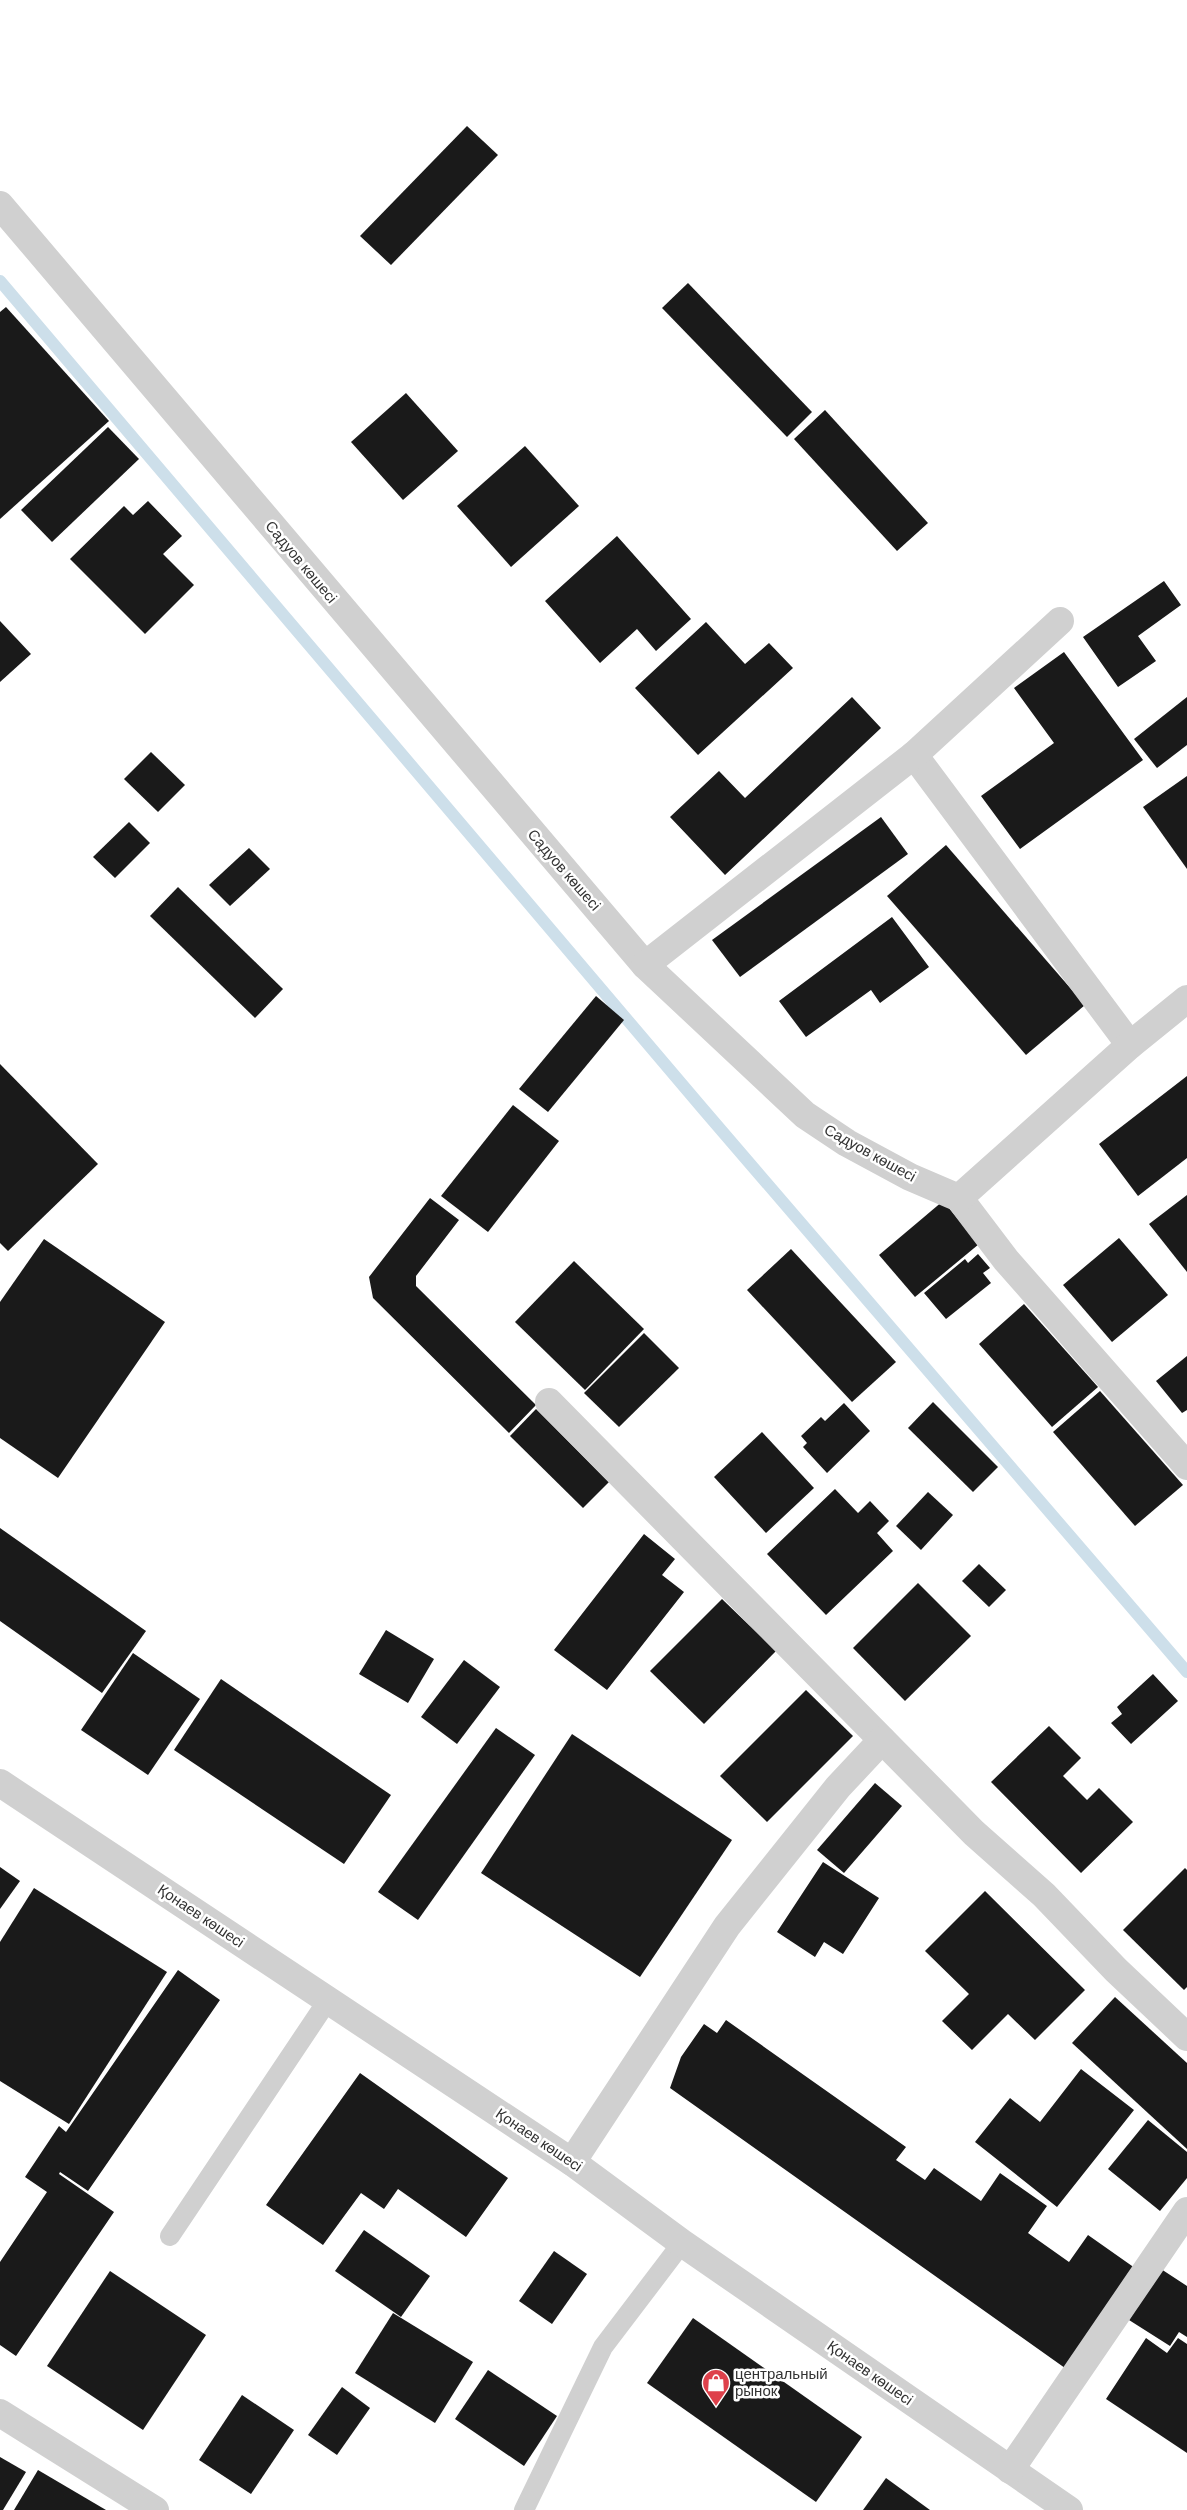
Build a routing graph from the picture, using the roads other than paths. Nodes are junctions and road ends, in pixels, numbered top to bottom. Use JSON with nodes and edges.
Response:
{"nodes":[{"id":1,"x":0,"y":205,"type":"edge"},
{"id":2,"x":1060,"y":621,"type":"dead end"},
{"id":3,"x":914,"y":755,"type":"junction"},
{"id":4,"x":645,"y":965,"type":"junction"},
{"id":5,"x":1187,"y":999,"type":"edge"},
{"id":6,"x":1130,"y":1045,"type":"junction"},
{"id":7,"x":959,"y":1198,"type":"junction"},
{"id":8,"x":549,"y":1402,"type":"dead end"},
{"id":9,"x":1187,"y":1466,"type":"edge"},
{"id":10,"x":882,"y":1740,"type":"junction"},
{"id":11,"x":0,"y":1783,"type":"edge"},
{"id":12,"x":328,"y":2000,"type":"junction"},
{"id":13,"x":1187,"y":2037,"type":"edge"},
{"id":14,"x":572,"y":2162,"type":"junction"},
{"id":15,"x":1187,"y":2211,"type":"edge"},
{"id":16,"x":170,"y":2236,"type":"dead end"},
{"id":17,"x":682,"y":2243,"type":"junction"},
{"id":18,"x":0,"y":2413,"type":"edge"},
{"id":19,"x":1010,"y":2470,"type":"junction"},
{"id":20,"x":155,"y":2510,"type":"edge"},
{"id":21,"x":524,"y":2510,"type":"edge"},
{"id":22,"x":1069,"y":2510,"type":"edge"}],
"edges":[{"from":1,"to":4,"type":"street","name":"Садуов көшесі"},
{"from":2,"to":3,"type":"street"},
{"from":3,"to":4,"type":"street"},
{"from":3,"to":6,"type":"street"},
{"from":4,"to":7,"type":"street","name":"Садуов көшесі"},
{"from":5,"to":6,"type":"street"},
{"from":6,"to":7,"type":"street"},
{"from":7,"to":9,"type":"street","name":"Садуов көшесі"},
{"from":8,"to":10,"type":"street"},
{"from":10,"to":13,"type":"street"},
{"from":10,"to":14,"type":"street"},
{"from":11,"to":12,"type":"street","name":"Қонаев көшесі"},
{"from":12,"to":14,"type":"street","name":"Қонаев көшесі"},
{"from":12,"to":16,"type":"lane"},
{"from":14,"to":17,"type":"street","name":"Қонаев көшесі"},
{"from":15,"to":19,"type":"street"},
{"from":17,"to":19,"type":"street","name":"Қонаев көшесі"},
{"from":17,"to":21,"type":"lane"},
{"from":18,"to":20,"type":"street"},
{"from":19,"to":22,"type":"street","name":"Қонаев көшесі"}]}
